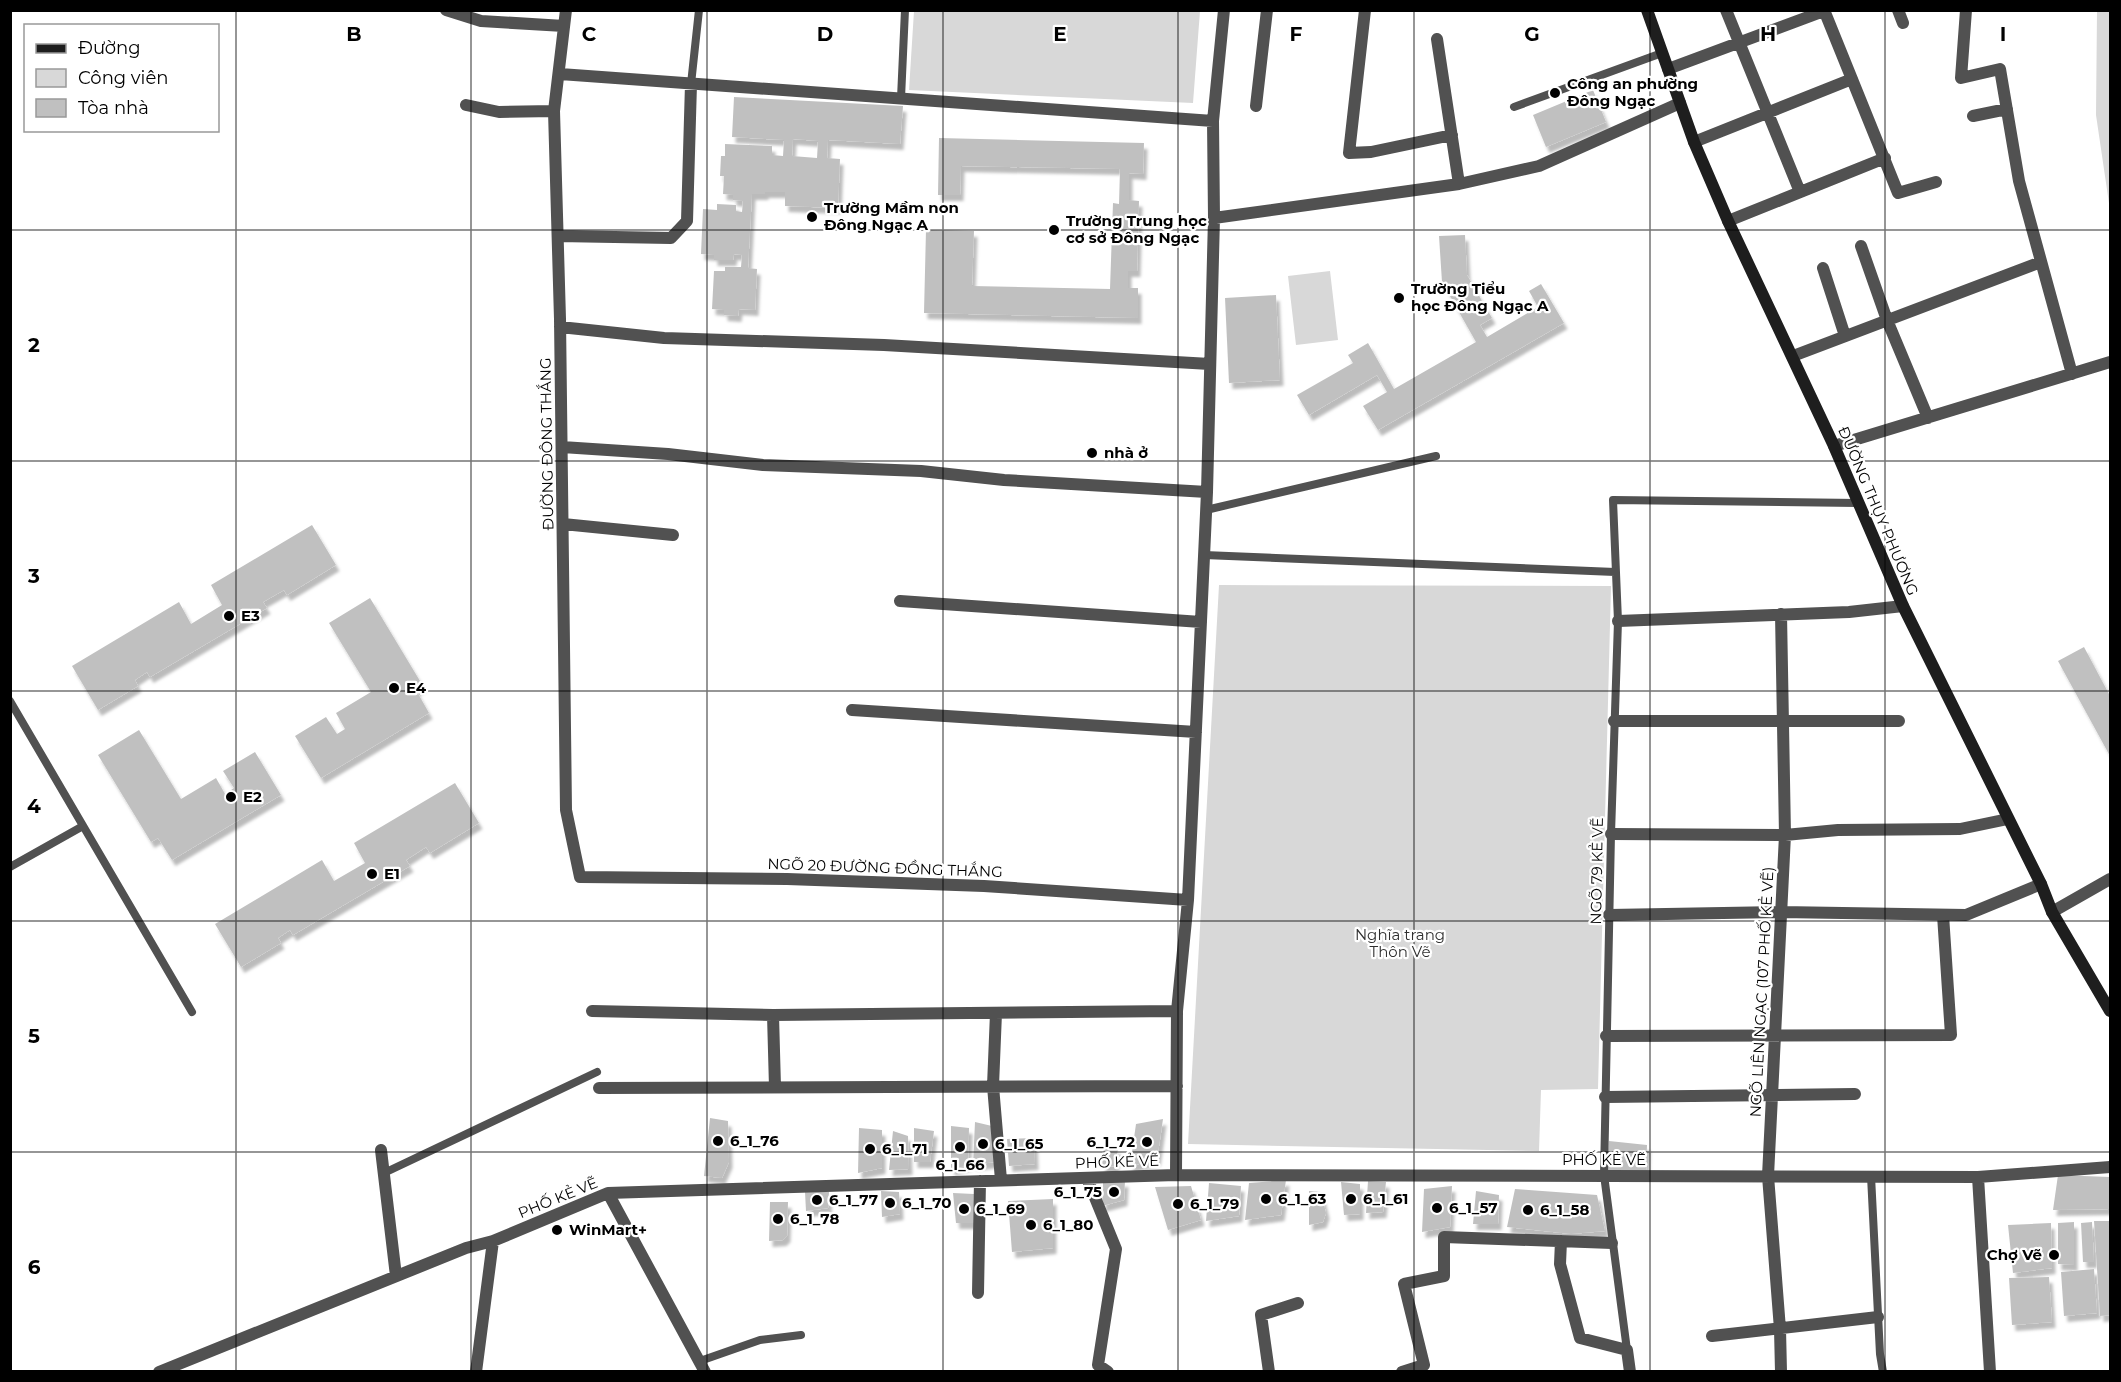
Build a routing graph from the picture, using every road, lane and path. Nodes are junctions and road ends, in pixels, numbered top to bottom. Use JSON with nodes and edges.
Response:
{"nodes":[{"id":1,"x":447,"y":10,"type":"edge"},
{"id":2,"x":566,"y":10,"type":"edge"},
{"id":3,"x":699,"y":10,"type":"edge"},
{"id":4,"x":904,"y":10,"type":"edge"},
{"id":5,"x":1224,"y":10,"type":"edge"},
{"id":6,"x":1267,"y":10,"type":"edge"},
{"id":7,"x":1365,"y":10,"type":"edge"},
{"id":8,"x":1647,"y":10,"type":"edge"},
{"id":9,"x":1726,"y":10,"type":"edge"},
{"id":10,"x":1898,"y":10,"type":"edge"},
{"id":11,"x":1966,"y":10,"type":"edge"},
{"id":12,"x":1824,"y":11,"type":"edge"},
{"id":13,"x":1903,"y":23,"type":"dead end"},
{"id":14,"x":564,"y":26,"type":"junction"},
{"id":15,"x":1437,"y":39,"type":"dead end"},
{"id":16,"x":1738,"y":43,"type":"junction"},
{"id":17,"x":1662,"y":53,"type":"junction"},
{"id":18,"x":1668,"y":69,"type":"junction"},
{"id":19,"x":560,"y":74,"type":"junction"},
{"id":20,"x":1852,"y":79,"type":"junction"},
{"id":21,"x":691,"y":84,"type":"junction"},
{"id":22,"x":901,"y":98,"type":"junction"},
{"id":23,"x":1680,"y":104,"type":"junction"},
{"id":24,"x":466,"y":105,"type":"dead end"},
{"id":25,"x":1256,"y":106,"type":"dead end"},
{"id":26,"x":1514,"y":107,"type":"dead end"},
{"id":27,"x":2007,"y":109,"type":"junction"},
{"id":28,"x":554,"y":111,"type":"junction"},
{"id":29,"x":1768,"y":112,"type":"junction"},
{"id":30,"x":1973,"y":116,"type":"dead end"},
{"id":31,"x":1213,"y":121,"type":"junction"},
{"id":32,"x":1452,"y":135,"type":"junction"},
{"id":33,"x":1694,"y":142,"type":"junction"},
{"id":34,"x":1884,"y":158,"type":"junction"},
{"id":35,"x":1936,"y":182,"type":"dead end"},
{"id":36,"x":1459,"y":184,"type":"junction"},
{"id":37,"x":1800,"y":192,"type":"junction"},
{"id":38,"x":1214,"y":218,"type":"junction"},
{"id":39,"x":1728,"y":221,"type":"junction"},
{"id":40,"x":558,"y":236,"type":"junction"},
{"id":41,"x":1861,"y":246,"type":"dead end"},
{"id":42,"x":2041,"y":262,"type":"junction"},
{"id":43,"x":1823,"y":268,"type":"dead end"},
{"id":44,"x":1887,"y":320,"type":"junction"},
{"id":45,"x":560,"y":327,"type":"junction"},
{"id":46,"x":1845,"y":336,"type":"junction"},
{"id":47,"x":1793,"y":356,"type":"junction"},
{"id":48,"x":2110,"y":362,"type":"edge"},
{"id":49,"x":1210,"y":364,"type":"junction"},
{"id":50,"x":2072,"y":374,"type":"junction"},
{"id":51,"x":1928,"y":418,"type":"junction"},
{"id":52,"x":1834,"y":446,"type":"junction"},
{"id":53,"x":562,"y":447,"type":"junction"},
{"id":54,"x":1436,"y":456,"type":"dead end"},
{"id":55,"x":1207,"y":492,"type":"junction"},
{"id":56,"x":1858,"y":503,"type":"junction"},
{"id":57,"x":1206,"y":510,"type":"junction"},
{"id":58,"x":563,"y":524,"type":"junction"},
{"id":59,"x":672,"y":535,"type":"dead end"},
{"id":60,"x":1204,"y":555,"type":"junction"},
{"id":61,"x":1615,"y":572,"type":"junction"},
{"id":62,"x":900,"y":601,"type":"dead end"},
{"id":63,"x":1903,"y":606,"type":"junction"},
{"id":64,"x":1781,"y":614,"type":"junction"},
{"id":65,"x":1618,"y":621,"type":"junction"},
{"id":66,"x":1201,"y":622,"type":"junction"},
{"id":67,"x":10,"y":701,"type":"edge"},
{"id":68,"x":852,"y":710,"type":"dead end"},
{"id":69,"x":1783,"y":720,"type":"junction"},
{"id":70,"x":1899,"y":721,"type":"dead end"},
{"id":71,"x":1614,"y":722,"type":"junction"},
{"id":72,"x":1196,"y":732,"type":"junction"},
{"id":73,"x":2008,"y":819,"type":"junction"},
{"id":74,"x":83,"y":826,"type":"junction"},
{"id":75,"x":1611,"y":834,"type":"junction"},
{"id":76,"x":1785,"y":835,"type":"junction"},
{"id":77,"x":10,"y":867,"type":"edge"},
{"id":78,"x":580,"y":877,"type":"joint"},
{"id":79,"x":2110,"y":879,"type":"edge"},
{"id":80,"x":2041,"y":884,"type":"junction"},
{"id":81,"x":1188,"y":900,"type":"junction"},
{"id":82,"x":1781,"y":912,"type":"junction"},
{"id":83,"x":2052,"y":912,"type":"junction"},
{"id":84,"x":1609,"y":915,"type":"junction"},
{"id":85,"x":1943,"y":915,"type":"junction"},
{"id":86,"x":2110,"y":1009,"type":"edge"},
{"id":87,"x":592,"y":1011,"type":"dead end"},
{"id":88,"x":1177,"y":1011,"type":"junction"},
{"id":89,"x":192,"y":1012,"type":"dead end"},
{"id":90,"x":996,"y":1013,"type":"junction"},
{"id":91,"x":773,"y":1015,"type":"junction"},
{"id":92,"x":1775,"y":1035,"type":"junction"},
{"id":93,"x":1606,"y":1036,"type":"junction"},
{"id":94,"x":597,"y":1072,"type":"dead end"},
{"id":95,"x":993,"y":1086,"type":"junction"},
{"id":96,"x":1177,"y":1086,"type":"junction"},
{"id":97,"x":775,"y":1087,"type":"junction"},
{"id":98,"x":599,"y":1088,"type":"dead end"},
{"id":99,"x":1856,"y":1094,"type":"dead end"},
{"id":100,"x":1772,"y":1095,"type":"junction"},
{"id":101,"x":1605,"y":1097,"type":"junction"},
{"id":102,"x":381,"y":1150,"type":"dead end"},
{"id":103,"x":2110,"y":1167,"type":"edge"},
{"id":104,"x":384,"y":1173,"type":"junction"},
{"id":105,"x":1176,"y":1175,"type":"junction"},
{"id":106,"x":1604,"y":1175,"type":"junction"},
{"id":107,"x":1768,"y":1176,"type":"junction"},
{"id":108,"x":1871,"y":1176,"type":"junction"},
{"id":109,"x":1978,"y":1177,"type":"junction"},
{"id":110,"x":1087,"y":1178,"type":"junction"},
{"id":111,"x":1001,"y":1180,"type":"junction"},
{"id":112,"x":980,"y":1181,"type":"junction"},
{"id":113,"x":608,"y":1193,"type":"junction"},
{"id":114,"x":492,"y":1240,"type":"junction"},
{"id":115,"x":1561,"y":1241,"type":"junction"},
{"id":116,"x":1612,"y":1243,"type":"junction"},
{"id":117,"x":396,"y":1276,"type":"junction"},
{"id":118,"x":978,"y":1293,"type":"dead end"},
{"id":119,"x":1298,"y":1303,"type":"dead end"},
{"id":120,"x":1878,"y":1317,"type":"junction"},
{"id":121,"x":1780,"y":1329,"type":"junction"},
{"id":122,"x":801,"y":1335,"type":"dead end"},
{"id":123,"x":1712,"y":1336,"type":"dead end"},
{"id":124,"x":1627,"y":1350,"type":"junction"},
{"id":125,"x":702,"y":1366,"type":"edge"},
{"id":126,"x":159,"y":1371,"type":"edge"},
{"id":127,"x":476,"y":1371,"type":"edge"},
{"id":128,"x":1108,"y":1371,"type":"edge"},
{"id":129,"x":1269,"y":1371,"type":"edge"},
{"id":130,"x":1401,"y":1371,"type":"edge"},
{"id":131,"x":1630,"y":1371,"type":"edge"},
{"id":132,"x":1781,"y":1371,"type":"edge"},
{"id":133,"x":1882,"y":1371,"type":"edge"},
{"id":134,"x":1990,"y":1371,"type":"edge"}],
"edges":[{"from":1,"to":14,"type":"street"},
{"from":2,"to":14,"type":"street","name":"ĐƯỜNG ĐÔNG THẮNG"},
{"from":3,"to":21,"type":"lane"},
{"from":4,"to":22,"type":"lane"},
{"from":5,"to":31,"type":"street"},
{"from":6,"to":25,"type":"street"},
{"from":7,"to":32,"type":"street"},
{"from":8,"to":17,"type":"main road","name":"ĐƯỜNG THỤY PHƯƠNG"},
{"from":9,"to":16,"type":"street"},
{"from":10,"to":13,"type":"street"},
{"from":11,"to":27,"type":"street"},
{"from":12,"to":16,"type":"street"},
{"from":12,"to":20,"type":"street"},
{"from":14,"to":19,"type":"street","name":"ĐƯỜNG ĐÔNG THẮNG"},
{"from":15,"to":32,"type":"street"},
{"from":16,"to":18,"type":"street"},
{"from":16,"to":29,"type":"street"},
{"from":17,"to":18,"type":"main road","name":"ĐƯỜNG THỤY PHƯƠNG"},
{"from":17,"to":26,"type":"lane"},
{"from":18,"to":23,"type":"main road","name":"ĐƯỜNG THỤY PHƯƠNG"},
{"from":19,"to":21,"type":"street"},
{"from":19,"to":28,"type":"street","name":"ĐƯỜNG ĐÔNG THẮNG"},
{"from":20,"to":29,"type":"street"},
{"from":20,"to":34,"type":"street"},
{"from":21,"to":22,"type":"street"},
{"from":21,"to":40,"type":"street"},
{"from":22,"to":31,"type":"street"},
{"from":23,"to":33,"type":"main road","name":"ĐƯỜNG THỤY PHƯƠNG"},
{"from":23,"to":36,"type":"street"},
{"from":24,"to":28,"type":"street"},
{"from":27,"to":30,"type":"street"},
{"from":27,"to":42,"type":"street"},
{"from":28,"to":40,"type":"street","name":"ĐƯỜNG ĐÔNG THẮNG"},
{"from":29,"to":33,"type":"street"},
{"from":29,"to":37,"type":"street"},
{"from":31,"to":38,"type":"street"},
{"from":32,"to":36,"type":"street"},
{"from":33,"to":39,"type":"main road","name":"ĐƯỜNG THỤY PHƯƠNG"},
{"from":34,"to":35,"type":"street"},
{"from":34,"to":37,"type":"street"},
{"from":36,"to":38,"type":"street"},
{"from":37,"to":39,"type":"street"},
{"from":38,"to":49,"type":"street"},
{"from":39,"to":47,"type":"main road","name":"ĐƯỜNG THỤY PHƯƠNG"},
{"from":40,"to":45,"type":"street","name":"ĐƯỜNG ĐÔNG THẮNG"},
{"from":41,"to":44,"type":"street"},
{"from":42,"to":44,"type":"street"},
{"from":42,"to":50,"type":"street"},
{"from":43,"to":46,"type":"street"},
{"from":44,"to":46,"type":"street"},
{"from":44,"to":51,"type":"street"},
{"from":45,"to":49,"type":"street"},
{"from":45,"to":53,"type":"street","name":"ĐƯỜNG ĐÔNG THẮNG"},
{"from":46,"to":47,"type":"street"},
{"from":47,"to":52,"type":"main road","name":"ĐƯỜNG THỤY PHƯƠNG"},
{"from":48,"to":50,"type":"street"},
{"from":49,"to":55,"type":"street"},
{"from":50,"to":51,"type":"street"},
{"from":51,"to":52,"type":"street"},
{"from":52,"to":56,"type":"main road","name":"ĐƯỜNG THỤY PHƯƠNG"},
{"from":53,"to":55,"type":"street"},
{"from":53,"to":58,"type":"street","name":"ĐƯỜNG ĐÔNG THẮNG"},
{"from":54,"to":57,"type":"lane"},
{"from":55,"to":57,"type":"street"},
{"from":56,"to":61,"type":"lane","name":"NGÕ 79 KẺ VẼ"},
{"from":56,"to":63,"type":"main road","name":"ĐƯỜNG THỤY PHƯƠNG"},
{"from":57,"to":60,"type":"street"},
{"from":58,"to":59,"type":"street"},
{"from":58,"to":78,"type":"street","name":"ĐƯỜNG ĐÔNG THẮNG"},
{"from":60,"to":61,"type":"lane"},
{"from":60,"to":66,"type":"street"},
{"from":61,"to":65,"type":"lane","name":"NGÕ 79 KẺ VẼ"},
{"from":62,"to":66,"type":"street"},
{"from":63,"to":64,"type":"street"},
{"from":63,"to":73,"type":"main road","name":"ĐƯỜNG THỤY PHƯƠNG"},
{"from":64,"to":65,"type":"street"},
{"from":64,"to":69,"type":"street","name":"NGÕ LIÊN NGẠC (107 PHỐ KẺ VẼ)"},
{"from":65,"to":71,"type":"lane","name":"NGÕ 79 KẺ VẼ"},
{"from":66,"to":72,"type":"street"},
{"from":67,"to":74,"type":"lane"},
{"from":68,"to":72,"type":"street"},
{"from":69,"to":70,"type":"street"},
{"from":69,"to":71,"type":"street"},
{"from":69,"to":76,"type":"street","name":"NGÕ LIÊN NGẠC (107 PHỐ KẺ VẼ)"},
{"from":71,"to":75,"type":"lane","name":"NGÕ 79 KẺ VẼ"},
{"from":72,"to":81,"type":"street"},
{"from":73,"to":76,"type":"street"},
{"from":73,"to":80,"type":"main road","name":"ĐƯỜNG THỤY PHƯƠNG"},
{"from":74,"to":77,"type":"lane"},
{"from":74,"to":89,"type":"lane"},
{"from":75,"to":76,"type":"street"},
{"from":75,"to":84,"type":"lane","name":"NGÕ 79 KẺ VẼ"},
{"from":76,"to":82,"type":"street","name":"NGÕ LIÊN NGẠC (107 PHỐ KẺ VẼ)"},
{"from":78,"to":81,"type":"street","name":"NGÕ 20 ĐƯỜNG ĐỒNG THẮNG"},
{"from":79,"to":83,"type":"street"},
{"from":80,"to":83,"type":"main road","name":"ĐƯỜNG THỤY PHƯƠNG"},
{"from":80,"to":85,"type":"street"},
{"from":81,"to":88,"type":"street"},
{"from":82,"to":84,"type":"street"},
{"from":82,"to":85,"type":"street"},
{"from":82,"to":92,"type":"street","name":"NGÕ LIÊN NGẠC (107 PHỐ KẺ VẼ)"},
{"from":83,"to":86,"type":"main road","name":"ĐƯỜNG THỤY PHƯƠNG"},
{"from":84,"to":93,"type":"lane","name":"NGÕ 79 KẺ VẼ"},
{"from":85,"to":92,"type":"street"},
{"from":87,"to":91,"type":"street"},
{"from":88,"to":90,"type":"street"},
{"from":88,"to":96,"type":"street"},
{"from":90,"to":91,"type":"street"},
{"from":90,"to":95,"type":"street"},
{"from":91,"to":97,"type":"street"},
{"from":92,"to":93,"type":"street"},
{"from":92,"to":100,"type":"street","name":"NGÕ LIÊN NGẠC (107 PHỐ KẺ VẼ)"},
{"from":93,"to":101,"type":"lane","name":"NGÕ 79 KẺ VẼ"},
{"from":94,"to":104,"type":"lane"},
{"from":95,"to":96,"type":"street"},
{"from":95,"to":97,"type":"street"},
{"from":95,"to":111,"type":"street"},
{"from":96,"to":105,"type":"street"},
{"from":97,"to":98,"type":"street"},
{"from":99,"to":100,"type":"street"},
{"from":100,"to":101,"type":"street"},
{"from":100,"to":107,"type":"street","name":"NGÕ LIÊN NGẠC (107 PHỐ KẺ VẼ)"},
{"from":101,"to":106,"type":"lane","name":"NGÕ 79 KẺ VẼ"},
{"from":102,"to":104,"type":"street"},
{"from":103,"to":109,"type":"street","name":"PHỐ KẺ VẼ"},
{"from":104,"to":117,"type":"street"},
{"from":105,"to":106,"type":"street","name":"PHỐ KẺ VẼ"},
{"from":105,"to":110,"type":"street","name":"PHỐ KẺ VẼ"},
{"from":106,"to":107,"type":"street","name":"PHỐ KẺ VẼ"},
{"from":106,"to":116,"type":"lane","name":"NGÕ 79 KẺ VẼ"},
{"from":107,"to":108,"type":"street","name":"PHỐ KẺ VẼ"},
{"from":107,"to":121,"type":"street","name":"NGÕ LIÊN NGẠC (107 PHỐ KẺ VẼ)"},
{"from":108,"to":109,"type":"street","name":"PHỐ KẺ VẼ"},
{"from":108,"to":120,"type":"lane"},
{"from":109,"to":134,"type":"street"},
{"from":110,"to":111,"type":"street","name":"PHỐ KẺ VẼ"},
{"from":110,"to":128,"type":"street"},
{"from":111,"to":112,"type":"street","name":"PHỐ KẺ VẼ"},
{"from":112,"to":113,"type":"street","name":"PHỐ KẺ VẼ"},
{"from":112,"to":118,"type":"street"},
{"from":113,"to":114,"type":"street","name":"PHỐ KẺ VẼ"},
{"from":113,"to":125,"type":"street"},
{"from":114,"to":117,"type":"street","name":"PHỐ KẺ VẼ"},
{"from":114,"to":127,"type":"street"},
{"from":115,"to":116,"type":"street"},
{"from":115,"to":124,"type":"street"},
{"from":115,"to":130,"type":"street"},
{"from":116,"to":124,"type":"lane","name":"NGÕ 79 KẺ VẼ"},
{"from":117,"to":126,"type":"street","name":"PHỐ KẺ VẼ"},
{"from":119,"to":129,"type":"street"},
{"from":120,"to":121,"type":"street"},
{"from":120,"to":133,"type":"lane"},
{"from":121,"to":123,"type":"street"},
{"from":121,"to":132,"type":"street","name":"NGÕ LIÊN NGẠC (107 PHỐ KẺ VẼ)"},
{"from":122,"to":125,"type":"lane"},
{"from":124,"to":131,"type":"street"}]}
